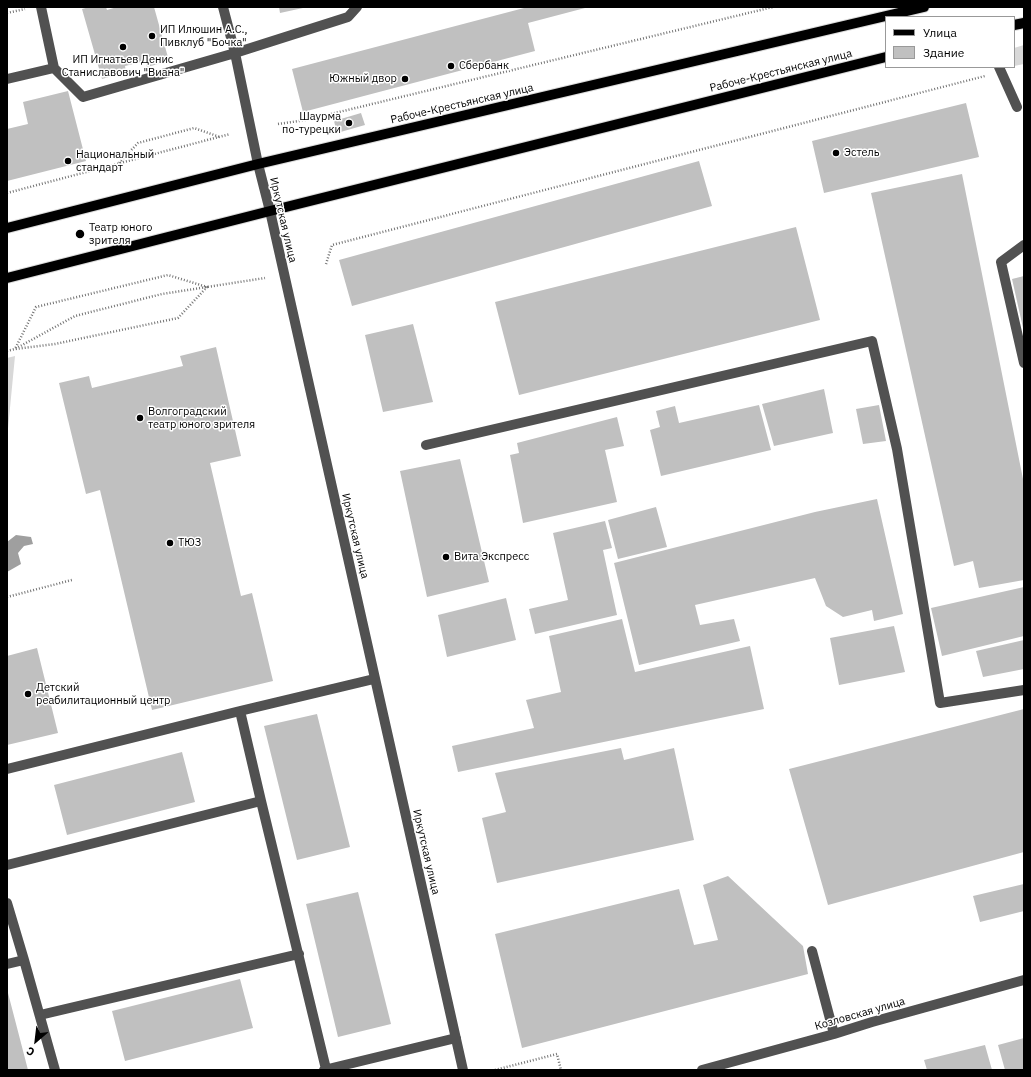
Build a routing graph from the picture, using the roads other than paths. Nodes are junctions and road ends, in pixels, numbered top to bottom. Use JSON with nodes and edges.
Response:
{"nodes":[{"id":1,"x":41,"y":7,"type":"edge"},
{"id":2,"x":223,"y":7,"type":"edge"},
{"id":3,"x":357,"y":7,"type":"edge"},
{"id":4,"x":924,"y":7,"type":"edge"},
{"id":5,"x":347,"y":12,"type":"edge"},
{"id":6,"x":885,"y":16,"type":"edge"},
{"id":7,"x":886,"y":16,"type":"edge"},
{"id":8,"x":235,"y":53,"type":"junction"},
{"id":9,"x":885,"y":57,"type":"edge"},
{"id":10,"x":54,"y":68,"type":"junction"},
{"id":11,"x":1000,"y":70,"type":"edge"},
{"id":12,"x":7,"y":79,"type":"edge"},
{"id":13,"x":1017,"y":107,"type":"dead end"},
{"id":14,"x":258,"y":164,"type":"junction"},
{"id":15,"x":270,"y":211,"type":"junction"},
{"id":16,"x":7,"y":228,"type":"edge"},
{"id":17,"x":1024,"y":245,"type":"edge"},
{"id":18,"x":7,"y":278,"type":"edge"},
{"id":19,"x":1024,"y":363,"type":"edge"},
{"id":20,"x":426,"y":445,"type":"dead end"},
{"id":21,"x":374,"y":679,"type":"junction"},
{"id":22,"x":1024,"y":690,"type":"edge"},
{"id":23,"x":240,"y":710,"type":"junction"},
{"id":24,"x":7,"y":769,"type":"edge"},
{"id":25,"x":261,"y":801,"type":"junction"},
{"id":26,"x":7,"y":865,"type":"edge"},
{"id":27,"x":7,"y":903,"type":"edge"},
{"id":28,"x":812,"y":951,"type":"dead end"},
{"id":29,"x":299,"y":954,"type":"junction"},
{"id":30,"x":24,"y":960,"type":"junction"},
{"id":31,"x":7,"y":964,"type":"edge"},
{"id":32,"x":1024,"y":980,"type":"edge"},
{"id":33,"x":40,"y":1015,"type":"junction"},
{"id":34,"x":834,"y":1034,"type":"junction"},
{"id":35,"x":456,"y":1038,"type":"junction"},
{"id":36,"x":55,"y":1070,"type":"edge"},
{"id":37,"x":325,"y":1070,"type":"edge"},
{"id":38,"x":463,"y":1070,"type":"edge"},
{"id":39,"x":702,"y":1070,"type":"edge"}],
"edges":[{"from":1,"to":10,"type":"street"},
{"from":2,"to":8,"type":"street","name":"Иркутская улица"},
{"from":3,"to":5,"type":"street"},
{"from":4,"to":7,"type":"main road","name":"Рабоче-Крестьянская улица"},
{"from":5,"to":8,"type":"street"},
{"from":6,"to":14,"type":"main road","name":"Рабоче-Крестьянская улица"},
{"from":8,"to":10,"type":"street"},
{"from":8,"to":14,"type":"street","name":"Иркутская улица"},
{"from":9,"to":15,"type":"main road","name":"Рабоче-Крестьянская улица"},
{"from":10,"to":12,"type":"street"},
{"from":11,"to":13,"type":"street"},
{"from":14,"to":15,"type":"street","name":"Иркутская улица"},
{"from":14,"to":16,"type":"main road","name":"Рабоче-Крестьянская улица"},
{"from":15,"to":18,"type":"main road","name":"Рабоче-Крестьянская улица"},
{"from":15,"to":21,"type":"street","name":"Иркутская улица"},
{"from":17,"to":19,"type":"street"},
{"from":20,"to":22,"type":"street"},
{"from":21,"to":23,"type":"street"},
{"from":21,"to":35,"type":"street","name":"Иркутская улица"},
{"from":23,"to":24,"type":"street"},
{"from":23,"to":25,"type":"street"},
{"from":25,"to":26,"type":"street"},
{"from":25,"to":29,"type":"street"},
{"from":27,"to":30,"type":"street"},
{"from":28,"to":34,"type":"street"},
{"from":29,"to":33,"type":"street"},
{"from":29,"to":37,"type":"street"},
{"from":30,"to":31,"type":"street"},
{"from":30,"to":33,"type":"street"},
{"from":32,"to":34,"type":"street","name":"Козловская улица"},
{"from":33,"to":36,"type":"street"},
{"from":34,"to":39,"type":"street","name":"Козловская улица"},
{"from":35,"to":37,"type":"street"},
{"from":35,"to":38,"type":"street","name":"Иркутская улица"}]}
